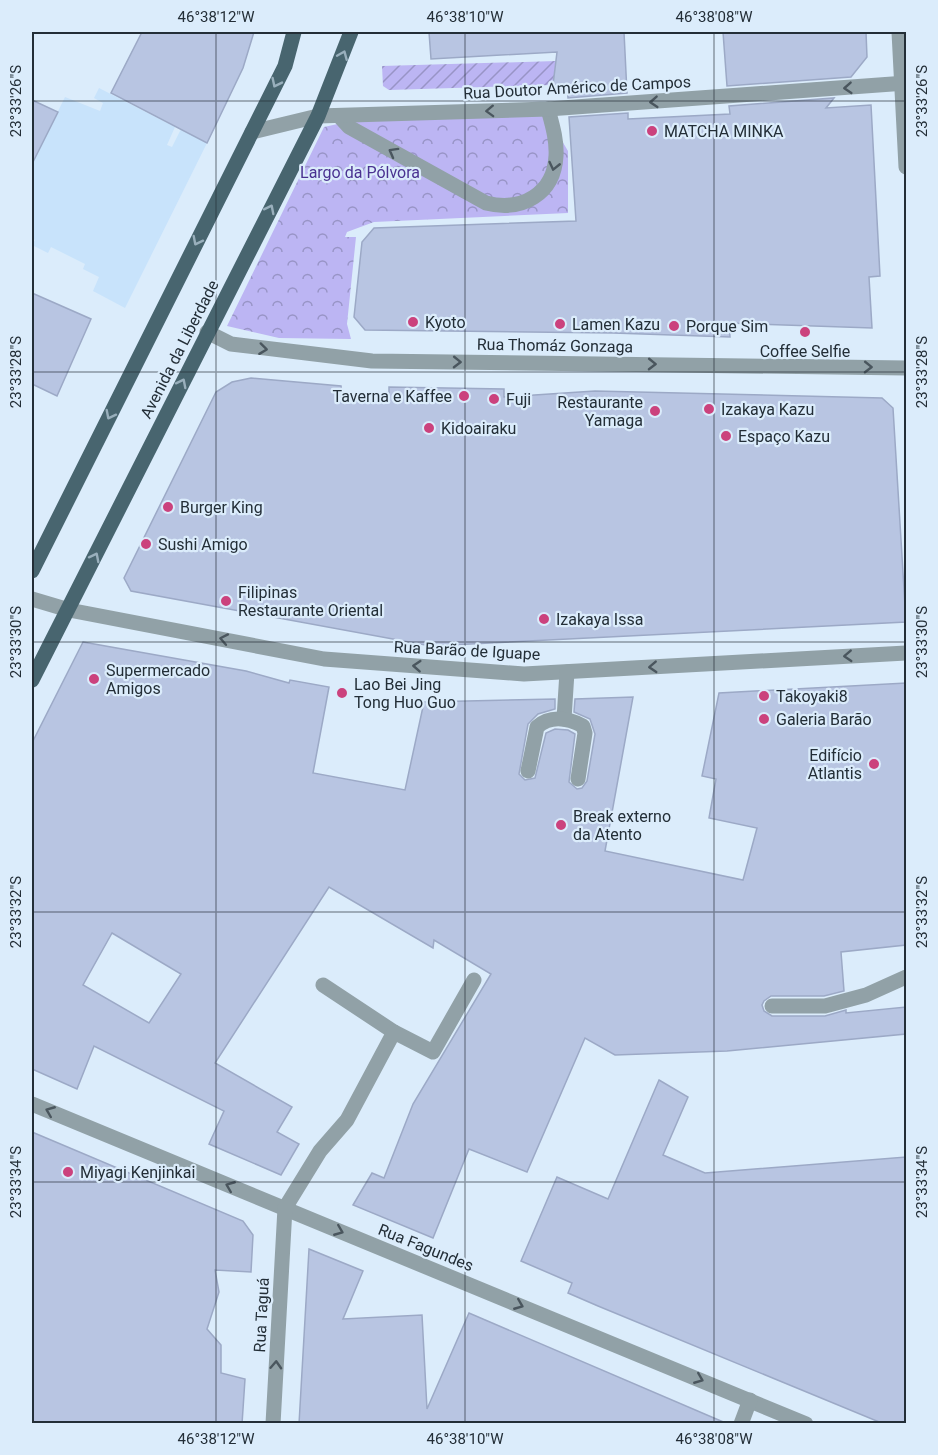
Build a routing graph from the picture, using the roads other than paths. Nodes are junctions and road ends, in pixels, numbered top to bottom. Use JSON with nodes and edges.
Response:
{"nodes":[{"id":1,"x":294,"y":32,"type":"edge"},
{"id":2,"x":351,"y":32,"type":"edge"},
{"id":3,"x":899,"y":32,"type":"edge"},
{"id":4,"x":904,"y":84,"type":"edge"},
{"id":5,"x":548,"y":109,"type":"junction"},
{"id":6,"x":318,"y":116,"type":"junction"},
{"id":7,"x":339,"y":116,"type":"junction"},
{"id":8,"x":252,"y":132,"type":"junction"},
{"id":9,"x":906,"y":167,"type":"edge"},
{"id":10,"x":207,"y":332,"type":"junction"},
{"id":11,"x":906,"y":368,"type":"edge"},
{"id":12,"x":32,"y":571,"type":"edge"},
{"id":13,"x":32,"y":599,"type":"edge"},
{"id":14,"x":69,"y":609,"type":"junction"},
{"id":15,"x":906,"y":653,"type":"edge"},
{"id":16,"x":567,"y":672,"type":"junction"},
{"id":17,"x":32,"y":680,"type":"edge"},
{"id":18,"x":564,"y":719,"type":"junction"},
{"id":19,"x":528,"y":771,"type":"dead end"},
{"id":20,"x":578,"y":779,"type":"dead end"},
{"id":21,"x":906,"y":977,"type":"edge"},
{"id":22,"x":474,"y":980,"type":"dead end"},
{"id":23,"x":323,"y":985,"type":"dead end"},
{"id":24,"x":772,"y":1006,"type":"dead end"},
{"id":25,"x":394,"y":1032,"type":"junction"},
{"id":26,"x":32,"y":1104,"type":"edge"},
{"id":27,"x":285,"y":1208,"type":"junction"},
{"id":28,"x":750,"y":1400,"type":"junction"},
{"id":29,"x":273,"y":1424,"type":"edge"},
{"id":30,"x":741,"y":1424,"type":"edge"},
{"id":31,"x":806,"y":1424,"type":"edge"}],
"edges":[{"from":1,"to":8,"type":"main road","name":"Avenida da Liberdade","one_way":true},
{"from":6,"to":2,"type":"main road","name":"Avenida da Liberdade","one_way":true},
{"from":3,"to":4,"type":"street"},
{"from":4,"to":5,"type":"street","name":"Rua Doutor Américo de Campos","one_way":true},
{"from":4,"to":9,"type":"street"},
{"from":5,"to":7,"type":"street","name":"Rua Doutor Américo de Campos","one_way":true},
{"from":5,"to":7,"type":"street","one_way":true},
{"from":6,"to":7,"type":"street","name":"Rua Doutor Américo de Campos"},
{"from":6,"to":8,"type":"street","name":"Rua Doutor Américo de Campos"},
{"from":10,"to":6,"type":"main road","name":"Avenida da Liberdade","one_way":true},
{"from":8,"to":12,"type":"main road","name":"Avenida da Liberdade","one_way":true},
{"from":10,"to":11,"type":"street","name":"Rua Thomáz Gonzaga","one_way":true},
{"from":14,"to":10,"type":"main road","name":"Avenida da Liberdade","one_way":true},
{"from":13,"to":14,"type":"street","name":"Rua Barão de Iguape"},
{"from":16,"to":14,"type":"street","name":"Rua Barão de Iguape","one_way":true},
{"from":14,"to":17,"type":"main road","name":"Avenida da Liberdade"},
{"from":15,"to":16,"type":"street","name":"Rua Barão de Iguape","one_way":true},
{"from":16,"to":18,"type":"street"},
{"from":18,"to":19,"type":"street"},
{"from":18,"to":20,"type":"street"},
{"from":21,"to":24,"type":"street"},
{"from":22,"to":25,"type":"street"},
{"from":23,"to":25,"type":"street"},
{"from":25,"to":27,"type":"street"},
{"from":27,"to":26,"type":"street","name":"Rua Fagundes","one_way":true},
{"from":27,"to":28,"type":"street","name":"Rua Fagundes","one_way":true},
{"from":29,"to":27,"type":"street","name":"Rua Taguá","one_way":true},
{"from":28,"to":30,"type":"street"},
{"from":28,"to":31,"type":"street","name":"Rua Fagundes"}]}
